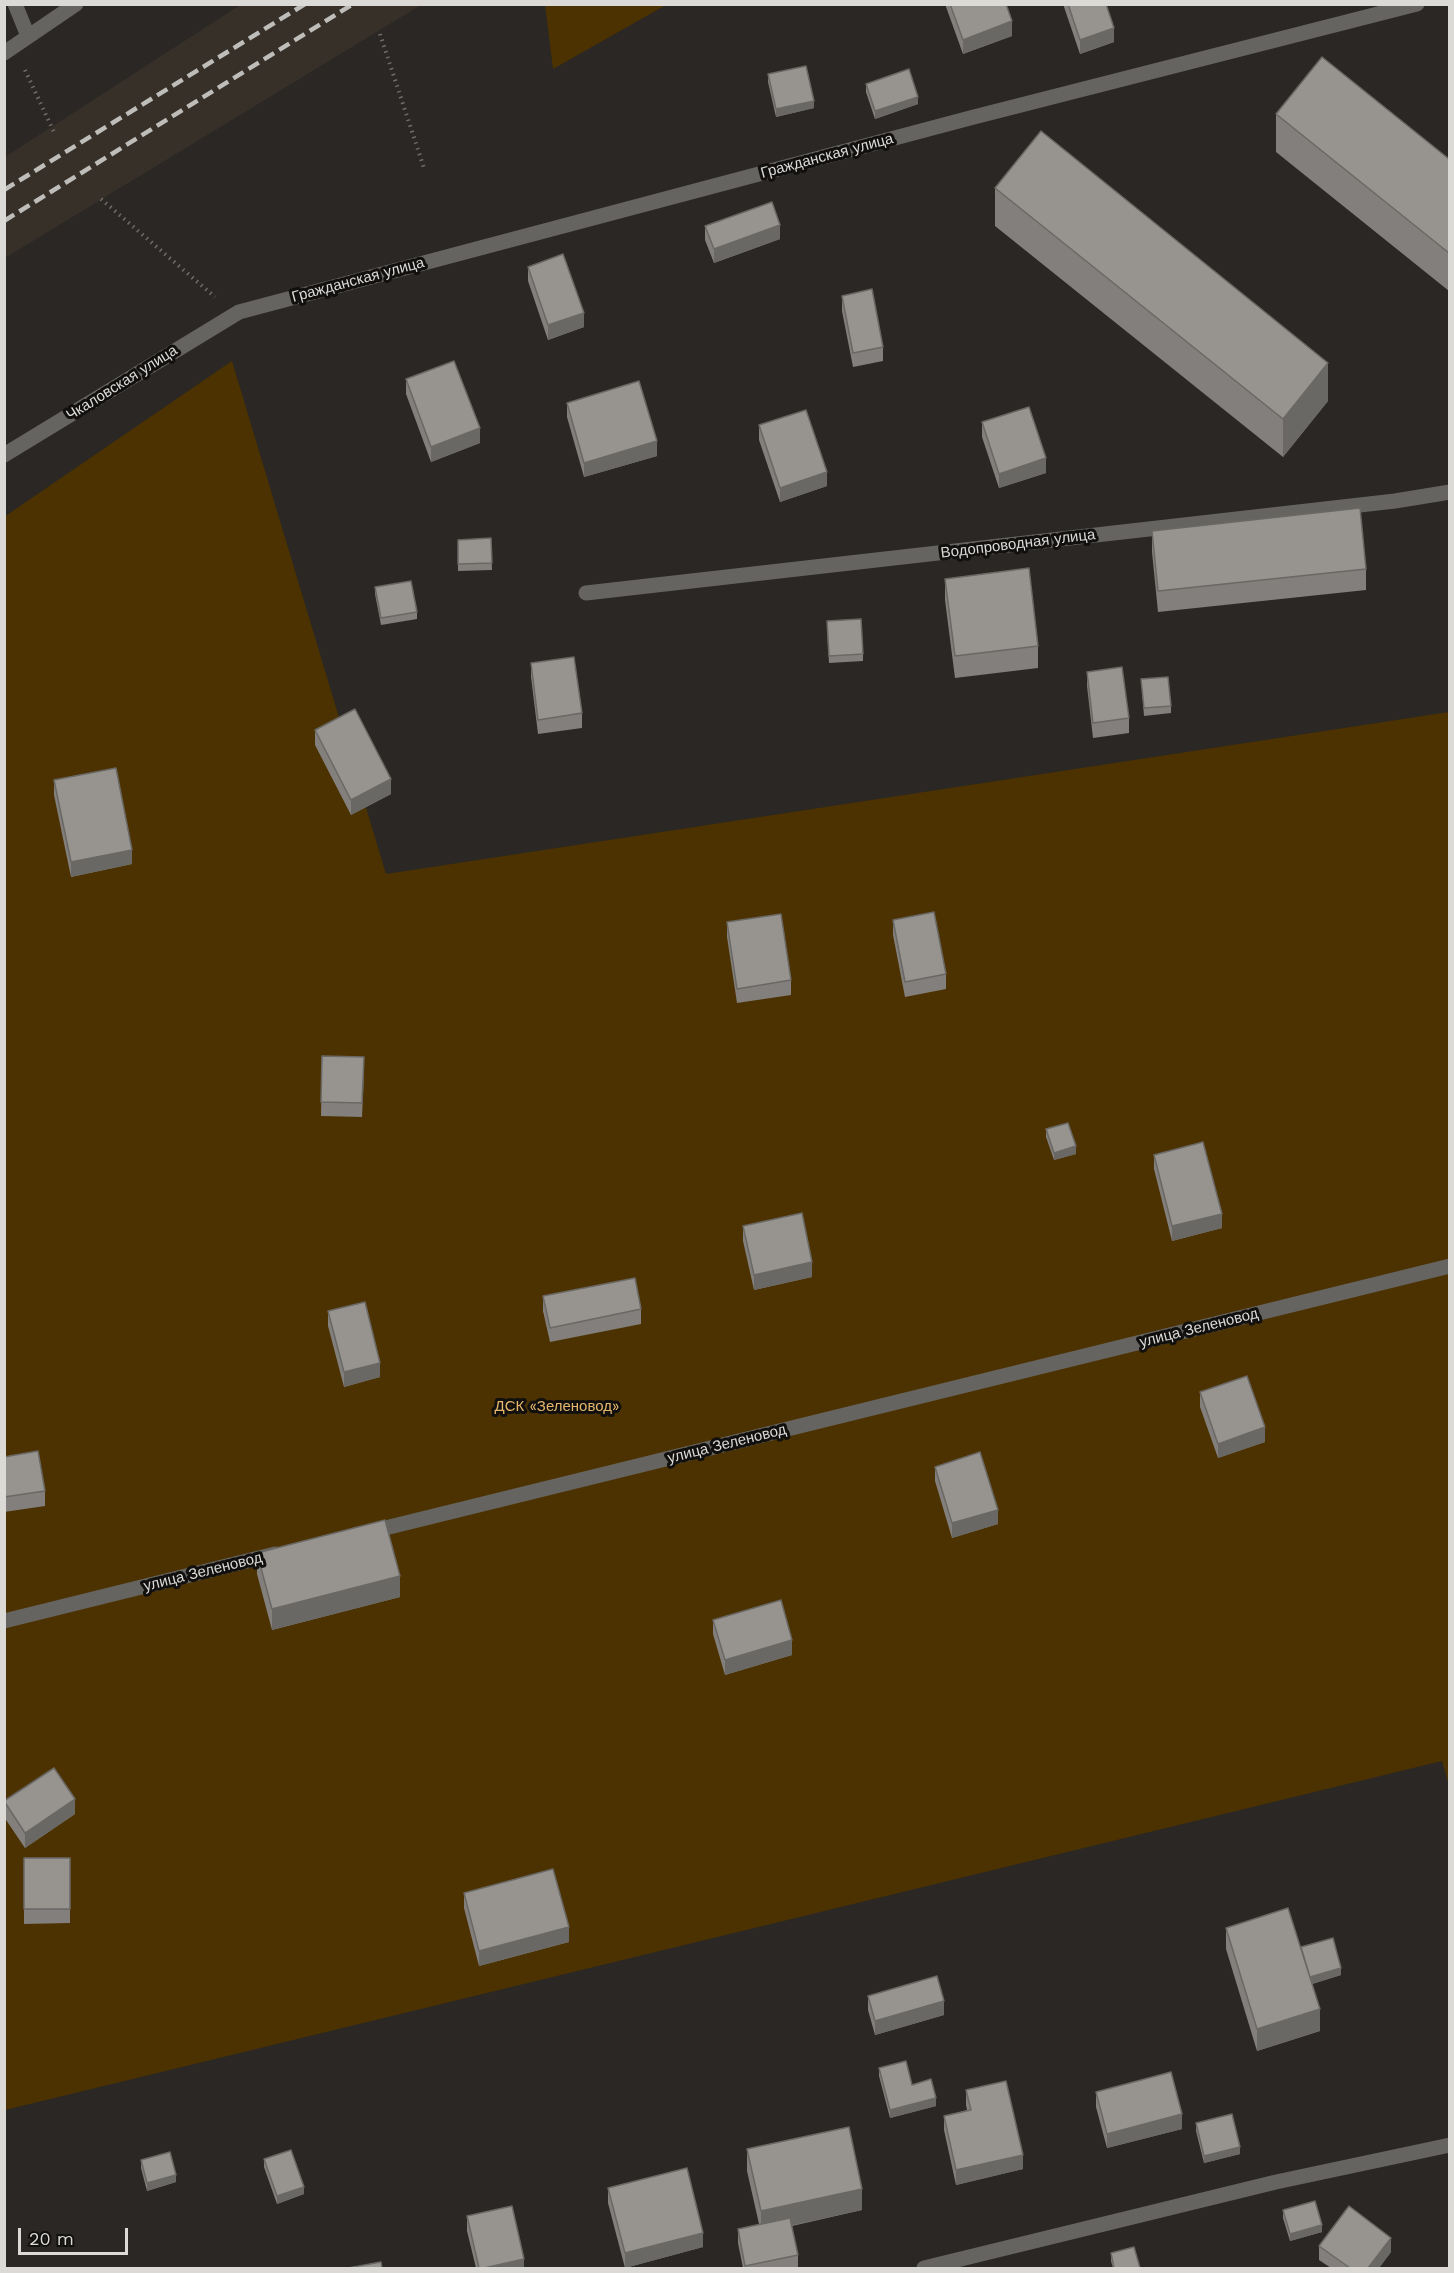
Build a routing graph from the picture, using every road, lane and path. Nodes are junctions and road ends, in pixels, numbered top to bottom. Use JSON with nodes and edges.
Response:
{"nodes":[{"id":1,"x":15,"y":4,"type":"edge"},
{"id":2,"x":76,"y":4,"type":"edge"},
{"id":3,"x":1417,"y":4,"type":"edge"},
{"id":4,"x":380,"y":34,"type":"dead end"},
{"id":5,"x":28,"y":36,"type":"junction"},
{"id":6,"x":9,"y":49,"type":"edge"},
{"id":7,"x":54,"y":132,"type":"dead end"},
{"id":8,"x":424,"y":168,"type":"dead end"},
{"id":9,"x":101,"y":199,"type":"dead end"},
{"id":10,"x":239,"y":312,"type":"junction"},
{"id":11,"x":4,"y":455,"type":"edge"},
{"id":12,"x":1449,"y":492,"type":"edge"},
{"id":13,"x":586,"y":593,"type":"dead end"},
{"id":14,"x":1449,"y":1266,"type":"edge"},
{"id":15,"x":354,"y":1535,"type":"edge"},
{"id":16,"x":296,"y":1550,"type":"edge"},
{"id":17,"x":4,"y":1621,"type":"edge"},
{"id":18,"x":1449,"y":2145,"type":"edge"},
{"id":19,"x":924,"y":2268,"type":"edge"}],
"edges":[{"from":1,"to":5,"type":"street"},
{"from":2,"to":5,"type":"street"},
{"from":3,"to":10,"type":"street","name":"Гражданская улица"},
{"from":4,"to":8,"type":"path"},
{"from":5,"to":6,"type":"street"},
{"from":6,"to":7,"type":"path"},
{"from":9,"to":10,"type":"path"},
{"from":10,"to":11,"type":"street","name":"Чкаловская улица"},
{"from":12,"to":13,"type":"street","name":"Водопроводная улица"},
{"from":14,"to":15,"type":"street","name":"улица Зеленовод"},
{"from":16,"to":17,"type":"street","name":"улица Зеленовод"},
{"from":18,"to":19,"type":"street"}]}
